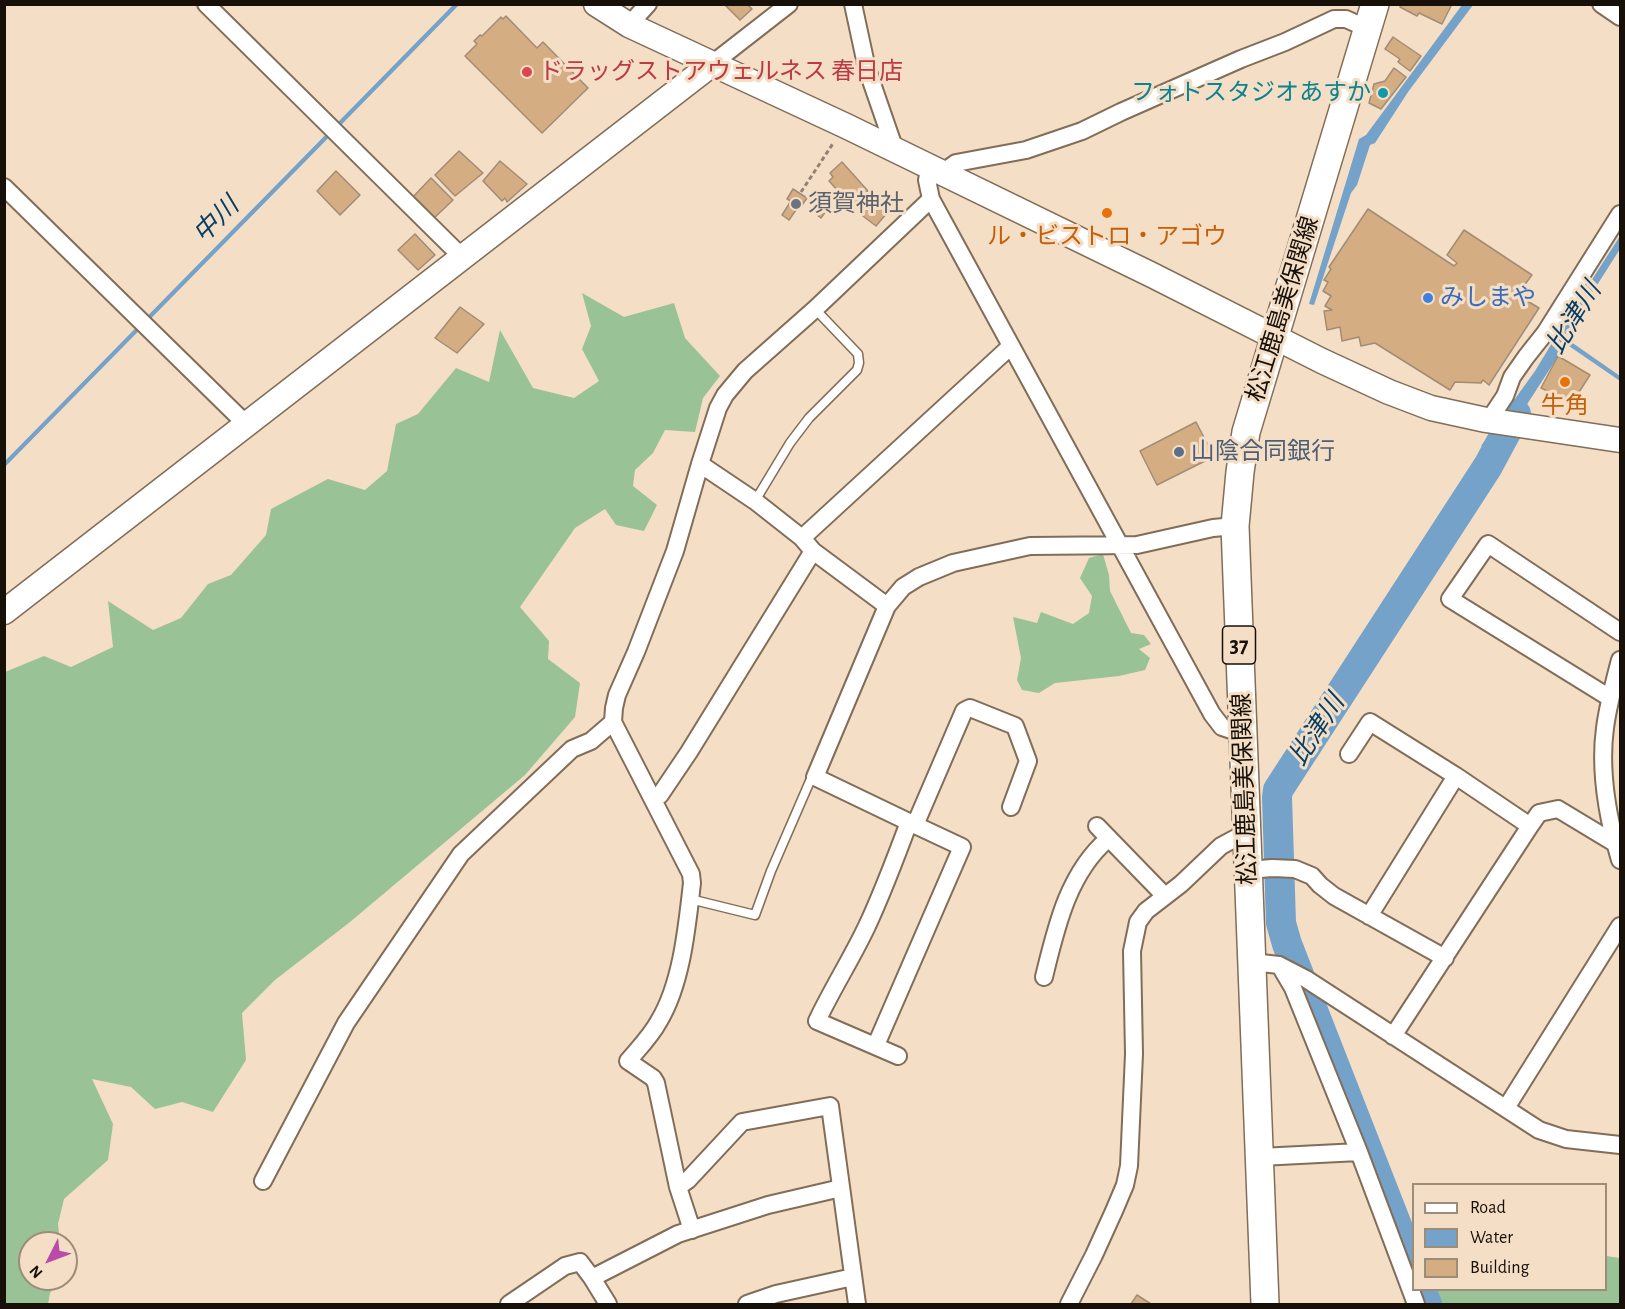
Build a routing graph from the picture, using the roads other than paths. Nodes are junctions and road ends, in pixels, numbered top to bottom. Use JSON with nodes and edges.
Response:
{"nodes":[{"id":1,"x":206,"y":4,"type":"edge"},
{"id":2,"x":596,"y":4,"type":"edge"},
{"id":3,"x":648,"y":4,"type":"edge"},
{"id":4,"x":789,"y":4,"type":"edge"},
{"id":5,"x":853,"y":4,"type":"edge"},
{"id":6,"x":1601,"y":4,"type":"edge"},
{"id":7,"x":1372,"y":17,"type":"edge"},
{"id":8,"x":1620,"y":17,"type":"edge"},
{"id":9,"x":629,"y":25,"type":"junction"},
{"id":10,"x":712,"y":64,"type":"junction"},
{"id":11,"x":895,"y":150,"type":"junction"},
{"id":12,"x":936,"y":170,"type":"junction"},
{"id":13,"x":4,"y":188,"type":"edge"},
{"id":14,"x":931,"y":200,"type":"junction"},
{"id":15,"x":1620,"y":214,"type":"edge"},
{"id":16,"x":462,"y":257,"type":"junction"},
{"id":17,"x":815,"y":309,"type":"junction"},
{"id":18,"x":1275,"y":336,"type":"junction"},
{"id":19,"x":1011,"y":346,"type":"junction"},
{"id":20,"x":1490,"y":420,"type":"junction"},
{"id":21,"x":247,"y":425,"type":"junction"},
{"id":22,"x":1620,"y":440,"type":"edge"},
{"id":23,"x":700,"y":464,"type":"junction"},
{"id":24,"x":754,"y":501,"type":"junction"},
{"id":25,"x":1235,"y":526,"type":"junction"},
{"id":26,"x":802,"y":538,"type":"junction"},
{"id":27,"x":1120,"y":545,"type":"junction"},
{"id":28,"x":813,"y":550,"type":"junction"},
{"id":29,"x":887,"y":606,"type":"junction"},
{"id":30,"x":4,"y":612,"type":"edge"},
{"id":31,"x":1620,"y":632,"type":"edge"},
{"id":32,"x":1620,"y":660,"type":"edge"},
{"id":33,"x":1610,"y":698,"type":"junction"},
{"id":34,"x":613,"y":722,"type":"junction"},
{"id":35,"x":1243,"y":734,"type":"junction"},
{"id":36,"x":1349,"y":754,"type":"dead end"},
{"id":37,"x":1456,"y":776,"type":"junction"},
{"id":38,"x":815,"y":777,"type":"junction"},
{"id":39,"x":653,"y":798,"type":"junction"},
{"id":40,"x":1011,"y":807,"type":"dead end"},
{"id":41,"x":912,"y":823,"type":"junction"},
{"id":42,"x":1097,"y":826,"type":"dead end"},
{"id":43,"x":1530,"y":826,"type":"junction"},
{"id":44,"x":1247,"y":836,"type":"junction"},
{"id":45,"x":1108,"y":839,"type":"junction"},
{"id":46,"x":1618,"y":852,"type":"edge"},
{"id":47,"x":1269,"y":868,"type":"junction"},
{"id":48,"x":1164,"y":895,"type":"junction"},
{"id":49,"x":690,"y":899,"type":"junction"},
{"id":50,"x":1369,"y":916,"type":"junction"},
{"id":51,"x":1620,"y":926,"type":"edge"},
{"id":52,"x":1445,"y":958,"type":"junction"},
{"id":53,"x":1252,"y":962,"type":"junction"},
{"id":54,"x":1283,"y":968,"type":"junction"},
{"id":55,"x":1044,"y":977,"type":"dead end"},
{"id":56,"x":1394,"y":1036,"type":"junction"},
{"id":57,"x":876,"y":1046,"type":"junction"},
{"id":58,"x":898,"y":1056,"type":"dead end"},
{"id":59,"x":1506,"y":1108,"type":"junction"},
{"id":60,"x":1620,"y":1145,"type":"edge"},
{"id":61,"x":1359,"y":1152,"type":"junction"},
{"id":62,"x":1260,"y":1157,"type":"junction"},
{"id":63,"x":262,"y":1181,"type":"dead end"},
{"id":64,"x":678,"y":1187,"type":"junction"},
{"id":65,"x":841,"y":1188,"type":"junction"},
{"id":66,"x":692,"y":1230,"type":"junction"},
{"id":67,"x":853,"y":1277,"type":"junction"},
{"id":68,"x":592,"y":1278,"type":"junction"},
{"id":69,"x":509,"y":1305,"type":"edge"},
{"id":70,"x":608,"y":1305,"type":"edge"},
{"id":71,"x":747,"y":1305,"type":"edge"},
{"id":72,"x":856,"y":1305,"type":"edge"},
{"id":73,"x":1069,"y":1305,"type":"edge"},
{"id":74,"x":1266,"y":1305,"type":"edge"},
{"id":75,"x":1416,"y":1305,"type":"edge"}],
"edges":[{"from":1,"to":16,"type":"street"},
{"from":2,"to":9,"type":"street"},
{"from":3,"to":9,"type":"street"},
{"from":4,"to":10,"type":"street"},
{"from":5,"to":11,"type":"street"},
{"from":6,"to":8,"type":"street"},
{"from":7,"to":12,"type":"street"},
{"from":7,"to":18,"type":"main road","name":"松江鹿島美保関線","number":"37"},
{"from":9,"to":10,"type":"street"},
{"from":10,"to":11,"type":"street"},
{"from":10,"to":16,"type":"street"},
{"from":11,"to":12,"type":"street"},
{"from":12,"to":14,"type":"street"},
{"from":12,"to":18,"type":"street"},
{"from":13,"to":21,"type":"street"},
{"from":14,"to":17,"type":"street"},
{"from":14,"to":19,"type":"street"},
{"from":15,"to":20,"type":"street"},
{"from":16,"to":21,"type":"street"},
{"from":17,"to":23,"type":"street"},
{"from":17,"to":24,"type":"lane"},
{"from":18,"to":20,"type":"street"},
{"from":18,"to":25,"type":"main road","name":"松江鹿島美保関線","number":"37"},
{"from":19,"to":26,"type":"street"},
{"from":19,"to":27,"type":"street"},
{"from":20,"to":22,"type":"street"},
{"from":21,"to":30,"type":"street"},
{"from":23,"to":24,"type":"street"},
{"from":23,"to":34,"type":"street"},
{"from":24,"to":26,"type":"street"},
{"from":25,"to":27,"type":"street"},
{"from":25,"to":35,"type":"main road","name":"松江鹿島美保関線","number":"37"},
{"from":26,"to":28,"type":"street"},
{"from":27,"to":29,"type":"street"},
{"from":27,"to":35,"type":"street"},
{"from":28,"to":29,"type":"street"},
{"from":28,"to":39,"type":"street"},
{"from":29,"to":38,"type":"street"},
{"from":31,"to":33,"type":"street"},
{"from":32,"to":33,"type":"street"},
{"from":33,"to":46,"type":"street"},
{"from":34,"to":39,"type":"street"},
{"from":34,"to":63,"type":"street"},
{"from":35,"to":44,"type":"main road","name":"松江鹿島美保関線","number":"37"},
{"from":36,"to":37,"type":"street"},
{"from":37,"to":43,"type":"street"},
{"from":37,"to":50,"type":"street"},
{"from":38,"to":41,"type":"street"},
{"from":38,"to":49,"type":"lane"},
{"from":39,"to":49,"type":"street"},
{"from":40,"to":41,"type":"street"},
{"from":41,"to":57,"type":"street"},
{"from":41,"to":57,"type":"street"},
{"from":42,"to":45,"type":"street"},
{"from":43,"to":46,"type":"street"},
{"from":43,"to":52,"type":"street"},
{"from":44,"to":47,"type":"main road","name":"松江鹿島美保関線","number":"37"},
{"from":44,"to":48,"type":"street"},
{"from":45,"to":48,"type":"street"},
{"from":45,"to":55,"type":"street"},
{"from":47,"to":50,"type":"street"},
{"from":47,"to":53,"type":"main road","name":"松江鹿島美保関線","number":"37"},
{"from":48,"to":73,"type":"street"},
{"from":49,"to":64,"type":"street"},
{"from":50,"to":52,"type":"street"},
{"from":51,"to":59,"type":"street"},
{"from":52,"to":56,"type":"street"},
{"from":53,"to":54,"type":"street"},
{"from":53,"to":62,"type":"main road","name":"松江鹿島美保関線","number":"37"},
{"from":54,"to":56,"type":"street"},
{"from":54,"to":61,"type":"street"},
{"from":56,"to":59,"type":"street"},
{"from":57,"to":58,"type":"street"},
{"from":59,"to":60,"type":"street"},
{"from":61,"to":62,"type":"street"},
{"from":61,"to":75,"type":"street"},
{"from":62,"to":74,"type":"main road","name":"松江鹿島美保関線","number":"37"},
{"from":64,"to":65,"type":"street"},
{"from":64,"to":66,"type":"street"},
{"from":65,"to":66,"type":"street"},
{"from":65,"to":67,"type":"street"},
{"from":66,"to":68,"type":"street"},
{"from":67,"to":71,"type":"street"},
{"from":67,"to":72,"type":"street"},
{"from":68,"to":69,"type":"street"},
{"from":68,"to":70,"type":"street"}]}
